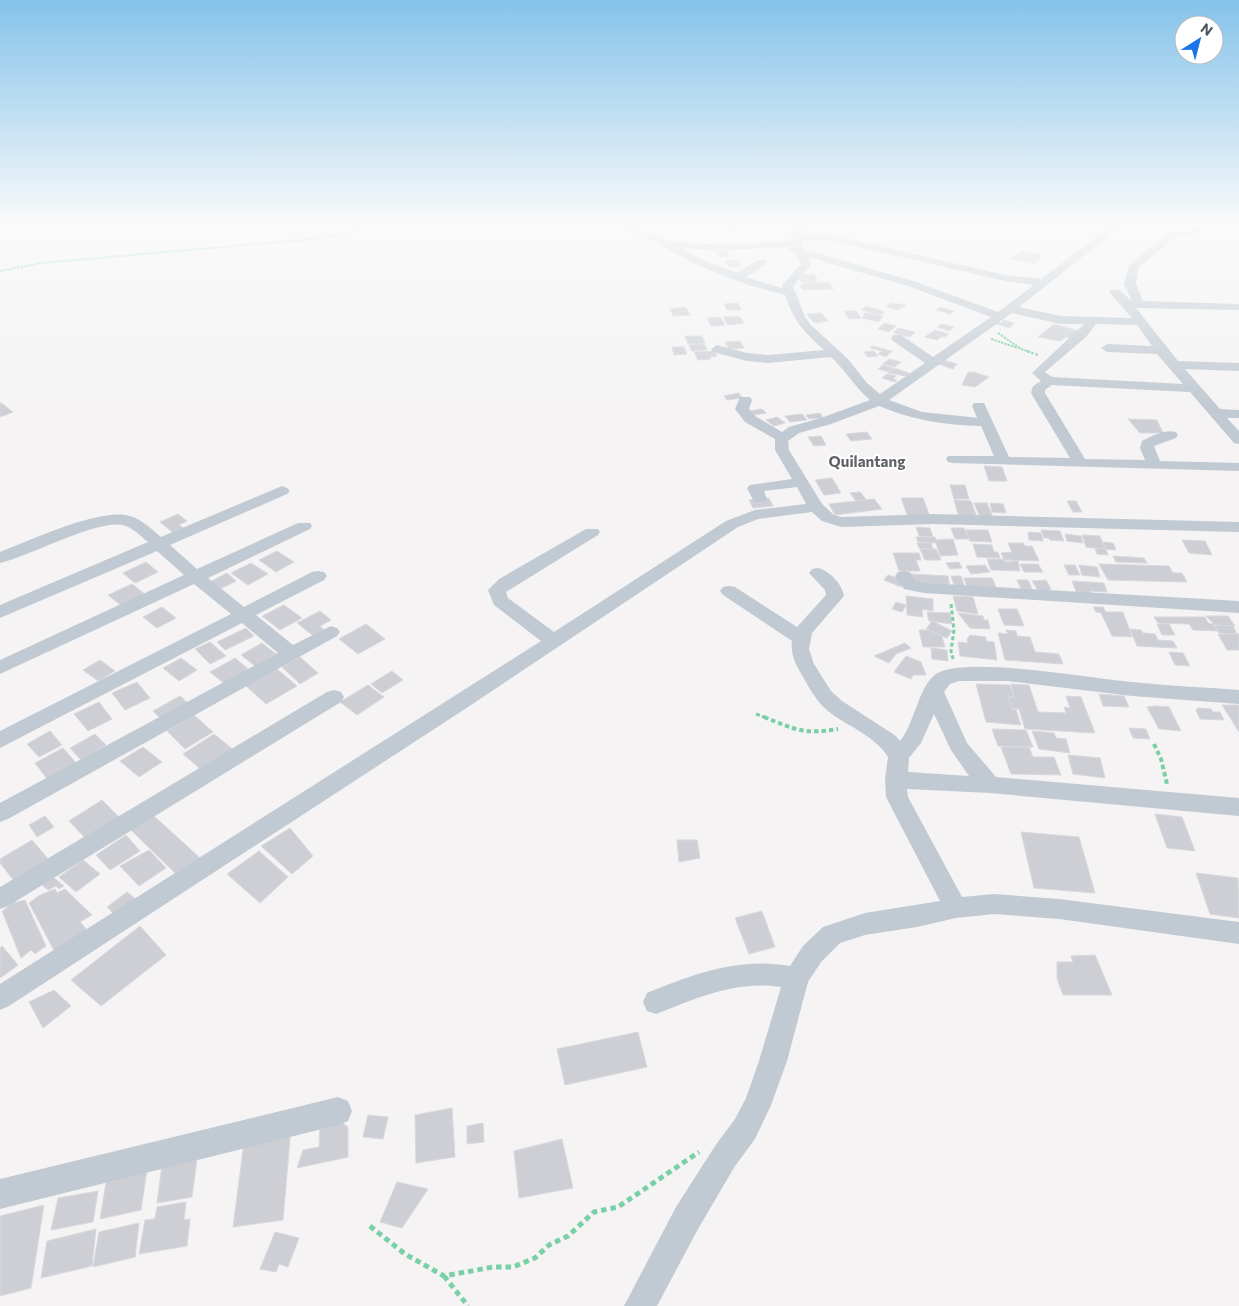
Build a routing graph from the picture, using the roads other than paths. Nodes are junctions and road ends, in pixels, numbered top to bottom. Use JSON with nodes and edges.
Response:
{"nodes":[{"id":1,"x":767,"y":286,"type":"edge"},
{"id":2,"x":787,"y":286,"type":"edge"},
{"id":3,"x":917,"y":286,"type":"edge"},
{"id":4,"x":1040,"y":286,"type":"edge"},
{"id":5,"x":1130,"y":286,"type":"edge"},
{"id":6,"x":1115,"y":292,"type":"dead end"},
{"id":7,"x":789,"y":293,"type":"junction"},
{"id":8,"x":1132,"y":304,"type":"junction"},
{"id":9,"x":1239,"y":307,"type":"edge"},
{"id":10,"x":1010,"y":309,"type":"junction"},
{"id":11,"x":998,"y":316,"type":"junction"},
{"id":12,"x":1092,"y":322,"type":"junction"},
{"id":13,"x":1140,"y":322,"type":"junction"},
{"id":14,"x":897,"y":338,"type":"dead end"},
{"id":15,"x":1107,"y":348,"type":"dead end"},
{"id":16,"x":717,"y":349,"type":"dead end"},
{"id":17,"x":1161,"y":350,"type":"junction"},
{"id":18,"x":832,"y":353,"type":"junction"},
{"id":19,"x":934,"y":363,"type":"junction"},
{"id":20,"x":1175,"y":365,"type":"junction"},
{"id":21,"x":1239,"y":368,"type":"edge"},
{"id":22,"x":1049,"y":381,"type":"junction"},
{"id":23,"x":1194,"y":388,"type":"junction"},
{"id":24,"x":745,"y":400,"type":"dead end"},
{"id":25,"x":879,"y":401,"type":"junction"},
{"id":26,"x":978,"y":406,"type":"dead end"},
{"id":27,"x":1216,"y":413,"type":"junction"},
{"id":28,"x":1239,"y":414,"type":"edge"},
{"id":29,"x":986,"y":422,"type":"junction"},
{"id":30,"x":1171,"y":436,"type":"dead end"},
{"id":31,"x":783,"y":438,"type":"junction"},
{"id":32,"x":1239,"y":440,"type":"edge"},
{"id":33,"x":953,"y":459,"type":"dead end"},
{"id":34,"x":1004,"y":461,"type":"junction"},
{"id":35,"x":1080,"y":464,"type":"junction"},
{"id":36,"x":1154,"y":465,"type":"junction"},
{"id":37,"x":1239,"y":467,"type":"edge"},
{"id":38,"x":802,"y":482,"type":"junction"},
{"id":39,"x":282,"y":491,"type":"dead end"},
{"id":40,"x":758,"y":499,"type":"dead end"},
{"id":41,"x":816,"y":507,"type":"junction"},
{"id":42,"x":304,"y":526,"type":"dead end"},
{"id":43,"x":1239,"y":528,"type":"edge"},
{"id":44,"x":592,"y":532,"type":"dead end"},
{"id":45,"x":158,"y":544,"type":"junction"},
{"id":46,"x":0,"y":558,"type":"edge"},
{"id":47,"x":818,"y":573,"type":"dead end"},
{"id":48,"x":318,"y":576,"type":"dead end"},
{"id":49,"x":904,"y":576,"type":"dead end"},
{"id":50,"x":196,"y":577,"type":"junction"},
{"id":51,"x":729,"y":591,"type":"dead end"},
{"id":52,"x":1239,"y":607,"type":"edge"},
{"id":53,"x":0,"y":612,"type":"edge"},
{"id":54,"x":243,"y":615,"type":"junction"},
{"id":55,"x":331,"y":632,"type":"dead end"},
{"id":56,"x":801,"y":638,"type":"junction"},
{"id":57,"x":553,"y":641,"type":"junction"},
{"id":58,"x":291,"y":653,"type":"junction"},
{"id":59,"x":0,"y":668,"type":"edge"},
{"id":60,"x":934,"y":691,"type":"junction"},
{"id":61,"x":334,"y":697,"type":"dead end"},
{"id":62,"x":1239,"y":697,"type":"edge"},
{"id":63,"x":0,"y":740,"type":"edge"},
{"id":64,"x":897,"y":768,"type":"junction"},
{"id":65,"x":990,"y":785,"type":"junction"},
{"id":66,"x":1239,"y":807,"type":"edge"},
{"id":67,"x":0,"y":813,"type":"edge"},
{"id":68,"x":0,"y":899,"type":"edge"},
{"id":69,"x":956,"y":908,"type":"junction"},
{"id":70,"x":1239,"y":933,"type":"edge"},
{"id":71,"x":796,"y":978,"type":"junction"},
{"id":72,"x":0,"y":998,"type":"edge"},
{"id":73,"x":656,"y":1002,"type":"dead end"},
{"id":74,"x":338,"y":1110,"type":"dead end"},
{"id":75,"x":0,"y":1194,"type":"edge"},
{"id":76,"x":640,"y":1306,"type":"edge"}],
"edges":[{"from":1,"to":7,"type":"street"},
{"from":2,"to":7,"type":"street"},
{"from":3,"to":11,"type":"street"},
{"from":4,"to":10,"type":"street"},
{"from":5,"to":8,"type":"street"},
{"from":6,"to":8,"type":"street"},
{"from":7,"to":18,"type":"street"},
{"from":8,"to":9,"type":"street"},
{"from":8,"to":13,"type":"street"},
{"from":10,"to":11,"type":"street"},
{"from":10,"to":12,"type":"street"},
{"from":11,"to":19,"type":"street"},
{"from":12,"to":13,"type":"street"},
{"from":12,"to":22,"type":"street"},
{"from":13,"to":17,"type":"street"},
{"from":14,"to":19,"type":"street"},
{"from":15,"to":17,"type":"street"},
{"from":16,"to":18,"type":"street"},
{"from":17,"to":20,"type":"street"},
{"from":18,"to":25,"type":"street"},
{"from":19,"to":25,"type":"street"},
{"from":20,"to":21,"type":"street"},
{"from":20,"to":23,"type":"street"},
{"from":22,"to":23,"type":"street"},
{"from":22,"to":35,"type":"street"},
{"from":23,"to":27,"type":"street"},
{"from":24,"to":31,"type":"street"},
{"from":25,"to":29,"type":"street"},
{"from":25,"to":31,"type":"street"},
{"from":26,"to":29,"type":"street"},
{"from":27,"to":28,"type":"street"},
{"from":27,"to":32,"type":"street"},
{"from":29,"to":34,"type":"street"},
{"from":30,"to":36,"type":"street"},
{"from":31,"to":38,"type":"street"},
{"from":33,"to":34,"type":"street"},
{"from":34,"to":35,"type":"street"},
{"from":35,"to":36,"type":"street"},
{"from":36,"to":37,"type":"street"},
{"from":38,"to":40,"type":"street"},
{"from":38,"to":41,"type":"street"},
{"from":39,"to":45,"type":"street"},
{"from":41,"to":43,"type":"street"},
{"from":41,"to":57,"type":"street"},
{"from":42,"to":50,"type":"street"},
{"from":44,"to":57,"type":"street"},
{"from":45,"to":46,"type":"street"},
{"from":45,"to":50,"type":"street"},
{"from":45,"to":53,"type":"street"},
{"from":47,"to":56,"type":"street"},
{"from":48,"to":54,"type":"street"},
{"from":49,"to":52,"type":"street"},
{"from":50,"to":54,"type":"street"},
{"from":50,"to":59,"type":"street"},
{"from":51,"to":56,"type":"street"},
{"from":54,"to":58,"type":"street"},
{"from":54,"to":63,"type":"street"},
{"from":55,"to":58,"type":"street"},
{"from":56,"to":64,"type":"street"},
{"from":57,"to":72,"type":"street"},
{"from":58,"to":67,"type":"street"},
{"from":60,"to":62,"type":"street"},
{"from":60,"to":64,"type":"street"},
{"from":60,"to":65,"type":"street"},
{"from":61,"to":68,"type":"street"},
{"from":64,"to":65,"type":"street"},
{"from":64,"to":69,"type":"street"},
{"from":65,"to":66,"type":"street"},
{"from":69,"to":70,"type":"street"},
{"from":69,"to":71,"type":"street"},
{"from":71,"to":73,"type":"street"},
{"from":71,"to":76,"type":"street"},
{"from":74,"to":75,"type":"street"}]}
